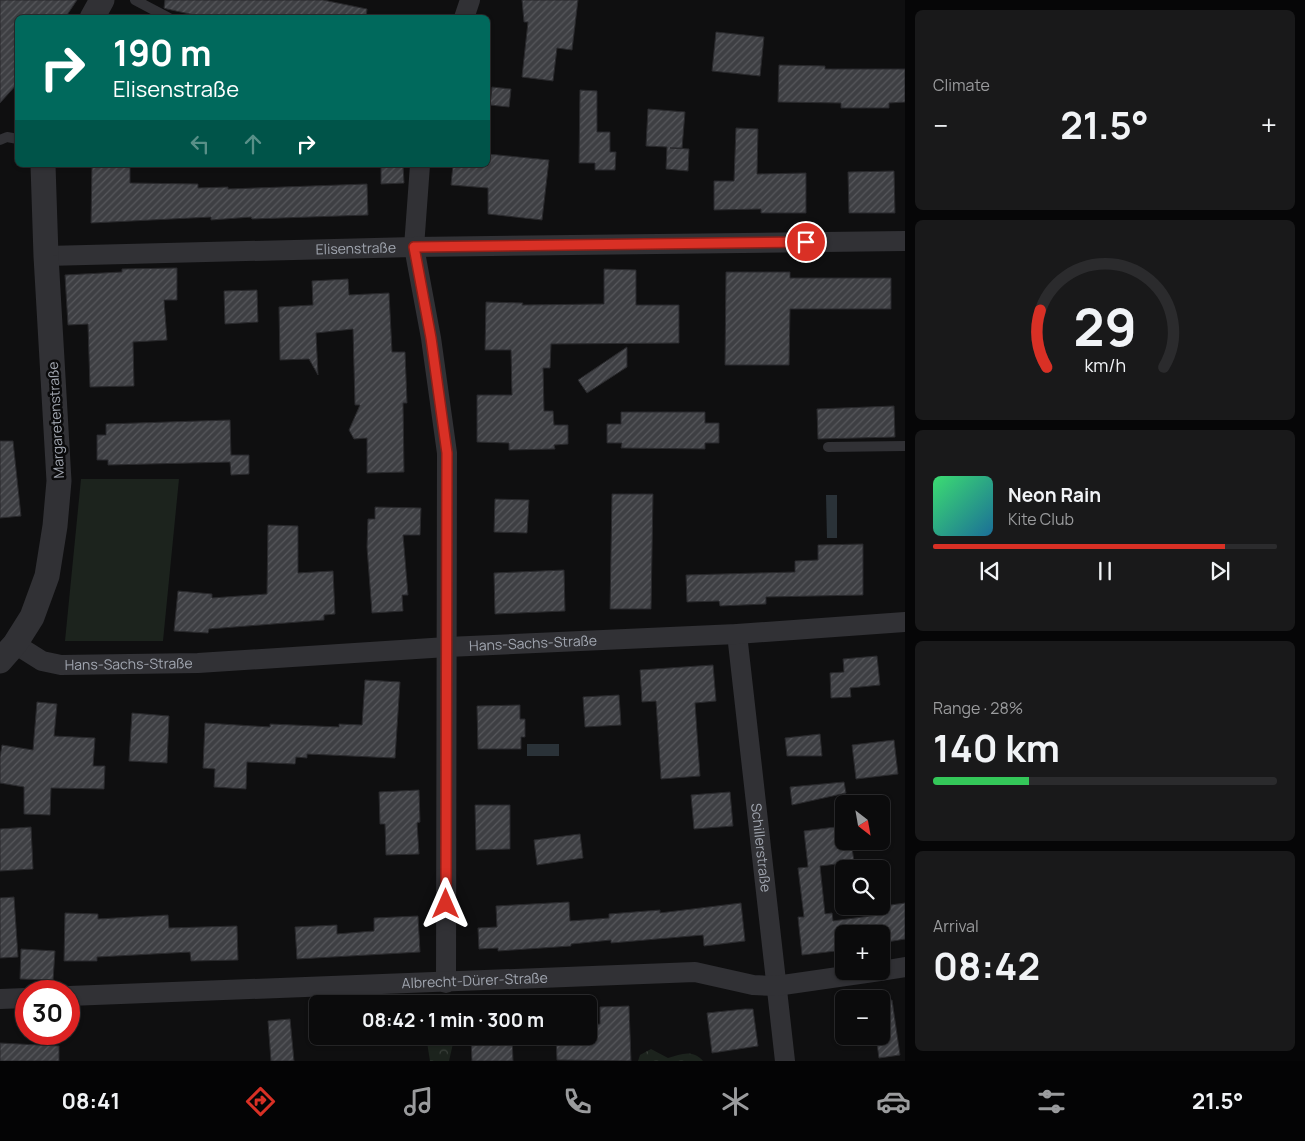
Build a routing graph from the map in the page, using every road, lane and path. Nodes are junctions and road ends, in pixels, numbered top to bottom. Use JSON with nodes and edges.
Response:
{"nodes":[{"id":1,"x":102,"y":0,"type":"edge"},
{"id":2,"x":135,"y":0,"type":"edge"},
{"id":3,"x":470,"y":0,"type":"edge"},
{"id":4,"x":94,"y":15,"type":"edge"},
{"id":5,"x":163,"y":15,"type":"edge"},
{"id":6,"x":465,"y":15,"type":"edge"},
{"id":7,"x":15,"y":138,"type":"edge"},
{"id":8,"x":0,"y":140,"type":"edge"},
{"id":9,"x":43,"y":167,"type":"edge"},
{"id":10,"x":420,"y":167,"type":"edge"},
{"id":11,"x":905,"y":241,"type":"edge"},
{"id":12,"x":414,"y":247,"type":"junction"},
{"id":13,"x":46,"y":256,"type":"junction"},
{"id":14,"x":905,"y":446,"type":"edge"},
{"id":15,"x":828,"y":447,"type":"dead end"},
{"id":16,"x":905,"y":622,"type":"edge"},
{"id":17,"x":737,"y":634,"type":"junction"},
{"id":18,"x":447,"y":647,"type":"junction"},
{"id":19,"x":7,"y":652,"type":"edge"},
{"id":20,"x":905,"y":967,"type":"edge"},
{"id":21,"x":890,"y":969,"type":"edge"},
{"id":22,"x":835,"y":977,"type":"edge"},
{"id":23,"x":446,"y":983,"type":"junction"},
{"id":24,"x":776,"y":986,"type":"junction"},
{"id":25,"x":80,"y":996,"type":"edge"},
{"id":26,"x":15,"y":998,"type":"edge"},
{"id":27,"x":0,"y":999,"type":"edge"},
{"id":28,"x":785,"y":1061,"type":"edge"}],
"edges":[{"from":1,"to":4,"type":"street"},
{"from":2,"to":5,"type":"lane"},
{"from":3,"to":6,"type":"street"},
{"from":7,"to":8,"type":"lane"},
{"from":9,"to":13,"type":"street","name":"Margaretenstraße"},
{"from":10,"to":12,"type":"street"},
{"from":11,"to":12,"type":"street","name":"Elisenstraße"},
{"from":12,"to":13,"type":"street","name":"Elisenstraße"},
{"from":12,"to":18,"type":"street"},
{"from":13,"to":19,"type":"street","name":"Margaretenstraße"},
{"from":14,"to":15,"type":"lane"},
{"from":16,"to":17,"type":"street","name":"Hans-Sachs-Straße"},
{"from":17,"to":18,"type":"street","name":"Hans-Sachs-Straße"},
{"from":17,"to":24,"type":"street","name":"Schillerstraße"},
{"from":18,"to":19,"type":"street","name":"Hans-Sachs-Straße"},
{"from":18,"to":23,"type":"street"},
{"from":20,"to":21,"type":"street","name":"Albrecht-Dürer-Straße"},
{"from":22,"to":24,"type":"street","name":"Albrecht-Dürer-Straße"},
{"from":23,"to":24,"type":"street","name":"Albrecht-Dürer-Straße"},
{"from":23,"to":25,"type":"street","name":"Albrecht-Dürer-Straße"},
{"from":24,"to":28,"type":"street","name":"Schillerstraße"},
{"from":26,"to":27,"type":"street"}]}
